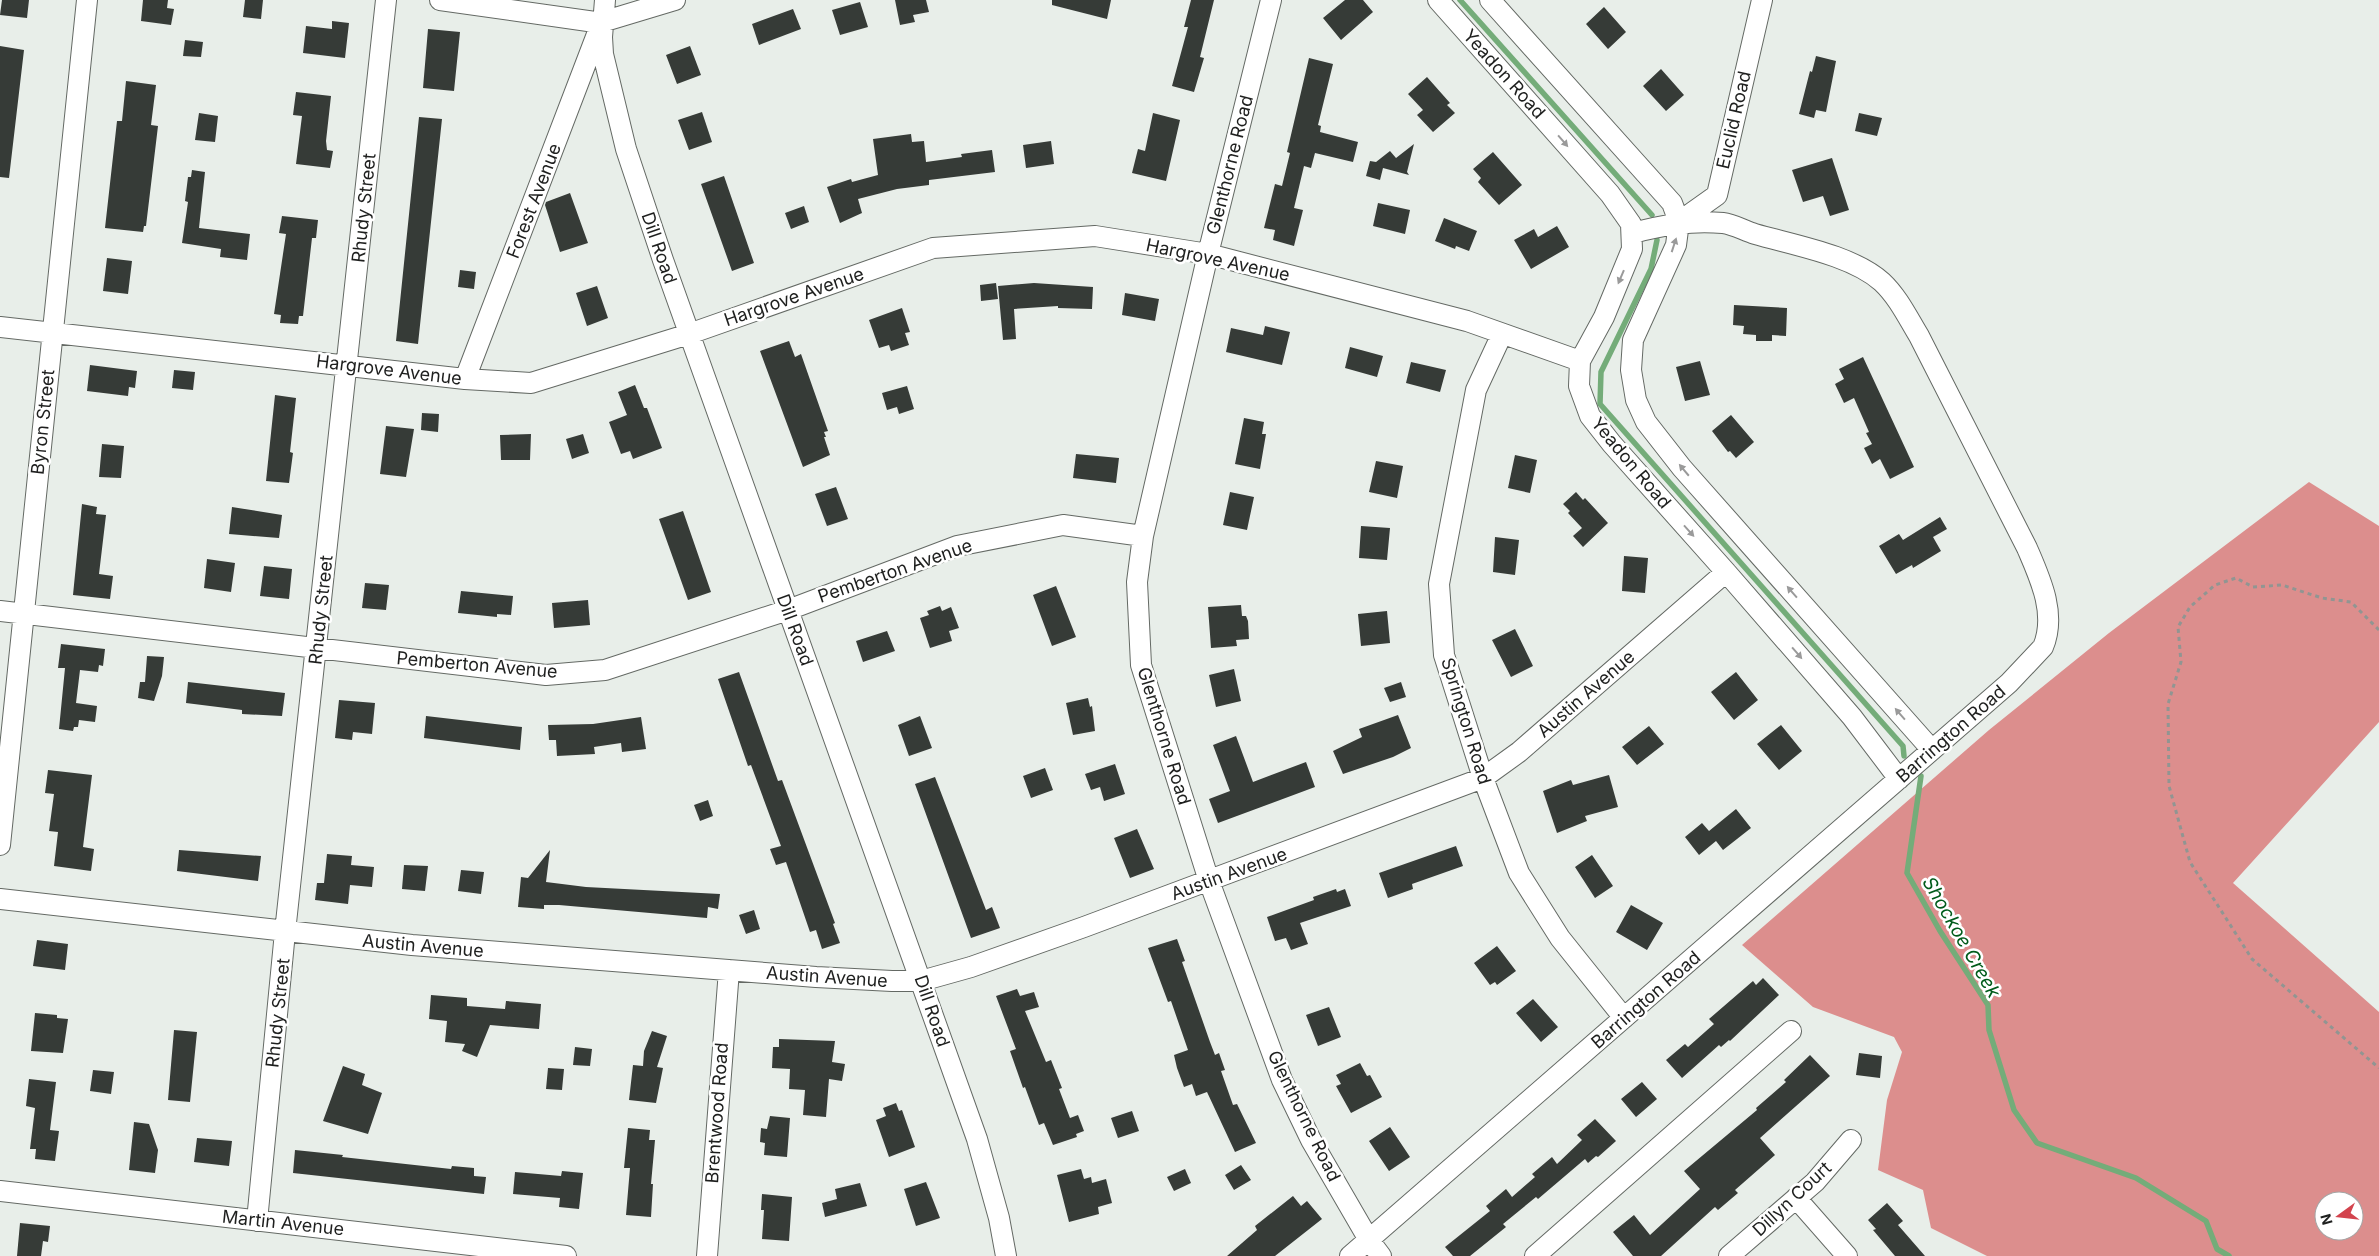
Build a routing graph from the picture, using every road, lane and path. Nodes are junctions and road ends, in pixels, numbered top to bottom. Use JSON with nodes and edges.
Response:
{"nodes":[{"id":1,"x":87,"y":0,"type":"edge"},
{"id":2,"x":386,"y":0,"type":"edge"},
{"id":3,"x":440,"y":0,"type":"edge"},
{"id":4,"x":605,"y":0,"type":"edge"},
{"id":5,"x":675,"y":0,"type":"edge"},
{"id":6,"x":1271,"y":0,"type":"edge"},
{"id":7,"x":1438,"y":0,"type":"edge"},
{"id":8,"x":1490,"y":0,"type":"edge"},
{"id":9,"x":1762,"y":0,"type":"edge"},
{"id":10,"x":602,"y":22,"type":"junction"},
{"id":11,"x":1680,"y":222,"type":"junction"},
{"id":12,"x":1633,"y":233,"type":"junction"},
{"id":13,"x":1208,"y":254,"type":"junction"},
{"id":14,"x":0,"y":326,"type":"edge"},
{"id":15,"x":52,"y":332,"type":"junction"},
{"id":16,"x":689,"y":334,"type":"junction"},
{"id":17,"x":1502,"y":334,"type":"junction"},
{"id":18,"x":1580,"y":361,"type":"junction"},
{"id":19,"x":347,"y":365,"type":"junction"},
{"id":20,"x":465,"y":379,"type":"junction"},
{"id":21,"x":1143,"y":536,"type":"junction"},
{"id":22,"x":1726,"y":572,"type":"junction"},
{"id":23,"x":788,"y":610,"type":"junction"},
{"id":24,"x":0,"y":611,"type":"edge"},
{"id":25,"x":23,"y":614,"type":"junction"},
{"id":26,"x":2379,"y":630,"type":"edge"},
{"id":27,"x":317,"y":649,"type":"junction"},
{"id":28,"x":1932,"y":750,"type":"junction"},
{"id":29,"x":1483,"y":778,"type":"junction"},
{"id":30,"x":1900,"y":778,"type":"junction"},
{"id":31,"x":0,"y":845,"type":"edge"},
{"id":32,"x":1209,"y":882,"type":"junction"},
{"id":33,"x":0,"y":900,"type":"edge"},
{"id":34,"x":286,"y":932,"type":"junction"},
{"id":35,"x":729,"y":970,"type":"junction"},
{"id":36,"x":921,"y":981,"type":"junction"},
{"id":37,"x":1624,"y":1018,"type":"junction"},
{"id":38,"x":1791,"y":1031,"type":"dead end"},
{"id":39,"x":2379,"y":1068,"type":"edge"},
{"id":40,"x":1851,"y":1140,"type":"dead end"},
{"id":41,"x":0,"y":1191,"type":"edge"},
{"id":42,"x":1796,"y":1198,"type":"junction"},
{"id":43,"x":257,"y":1221,"type":"junction"},
{"id":44,"x":1369,"y":1240,"type":"junction"},
{"id":45,"x":566,"y":1256,"type":"edge"},
{"id":46,"x":707,"y":1256,"type":"edge"},
{"id":47,"x":1006,"y":1256,"type":"edge"},
{"id":48,"x":1350,"y":1256,"type":"edge"},
{"id":49,"x":1381,"y":1256,"type":"edge"},
{"id":50,"x":1535,"y":1256,"type":"edge"},
{"id":51,"x":1729,"y":1256,"type":"edge"},
{"id":52,"x":1846,"y":1256,"type":"edge"}],
"edges":[{"from":1,"to":15,"type":"street","name":"Byron Street"},
{"from":2,"to":19,"type":"street","name":"Rhudy Street"},
{"from":3,"to":10,"type":"street"},
{"from":4,"to":10,"type":"street","name":"Dill Road"},
{"from":5,"to":10,"type":"street"},
{"from":6,"to":13,"type":"street","name":"Glenthorne Road"},
{"from":7,"to":12,"type":"street","name":"Yeadon Road","one_way":true},
{"from":8,"to":11,"type":"street"},
{"from":9,"to":11,"type":"street","name":"Euclid Road"},
{"from":10,"to":16,"type":"street","name":"Dill Road"},
{"from":10,"to":20,"type":"street","name":"Forest Avenue"},
{"from":11,"to":12,"type":"street","name":"Barrington Road"},
{"from":28,"to":11,"type":"street","name":"Yeadon Road","one_way":true},
{"from":11,"to":28,"type":"street","name":"Barrington Road"},
{"from":12,"to":18,"type":"street","name":"Yeadon Road","one_way":true},
{"from":13,"to":16,"type":"street","name":"Hargrove Avenue"},
{"from":13,"to":17,"type":"street","name":"Hargrove Avenue"},
{"from":13,"to":21,"type":"street","name":"Glenthorne Road"},
{"from":14,"to":15,"type":"street","name":"Hargrove Avenue"},
{"from":15,"to":19,"type":"street","name":"Hargrove Avenue"},
{"from":15,"to":25,"type":"street","name":"Byron Street"},
{"from":16,"to":20,"type":"street","name":"Hargrove Avenue"},
{"from":16,"to":23,"type":"street","name":"Dill Road"},
{"from":17,"to":18,"type":"street","name":"Hargrove Avenue"},
{"from":17,"to":29,"type":"street","name":"Springton Road"},
{"from":18,"to":22,"type":"street","name":"Yeadon Road","one_way":true},
{"from":19,"to":20,"type":"street","name":"Hargrove Avenue"},
{"from":19,"to":27,"type":"street","name":"Rhudy Street"},
{"from":21,"to":23,"type":"street","name":"Pemberton Avenue"},
{"from":21,"to":32,"type":"street","name":"Glenthorne Road"},
{"from":22,"to":29,"type":"street","name":"Austin Avenue"},
{"from":22,"to":30,"type":"street","name":"Yeadon Road","one_way":true},
{"from":23,"to":27,"type":"street","name":"Pemberton Avenue"},
{"from":23,"to":36,"type":"street","name":"Dill Road"},
{"from":24,"to":25,"type":"street","name":"Pemberton Avenue"},
{"from":25,"to":27,"type":"street","name":"Pemberton Avenue"},
{"from":25,"to":31,"type":"street","name":"Byron Street"},
{"from":26,"to":39,"type":"path"},
{"from":27,"to":34,"type":"street","name":"Rhudy Street"},
{"from":28,"to":30,"type":"street","name":"Barrington Road"},
{"from":29,"to":32,"type":"street","name":"Austin Avenue"},
{"from":29,"to":37,"type":"street","name":"Springton Road"},
{"from":30,"to":37,"type":"street","name":"Barrington Road"},
{"from":32,"to":36,"type":"street","name":"Austin Avenue"},
{"from":32,"to":44,"type":"street","name":"Glenthorne Road"},
{"from":33,"to":34,"type":"street","name":"Austin Avenue"},
{"from":34,"to":35,"type":"street","name":"Austin Avenue"},
{"from":34,"to":43,"type":"street","name":"Rhudy Street"},
{"from":35,"to":36,"type":"street","name":"Austin Avenue"},
{"from":35,"to":46,"type":"street","name":"Brentwood Road"},
{"from":36,"to":47,"type":"street","name":"Dill Road"},
{"from":37,"to":44,"type":"street","name":"Barrington Road"},
{"from":38,"to":50,"type":"street"},
{"from":40,"to":42,"type":"street","name":"Dillyn Court"},
{"from":41,"to":43,"type":"street","name":"Martin Avenue"},
{"from":42,"to":51,"type":"street","name":"Dillyn Court"},
{"from":42,"to":52,"type":"street"},
{"from":43,"to":45,"type":"street","name":"Martin Avenue"},
{"from":44,"to":48,"type":"street","name":"Barrington Road"},
{"from":44,"to":49,"type":"street","name":"Glenthorne Road"}]}
